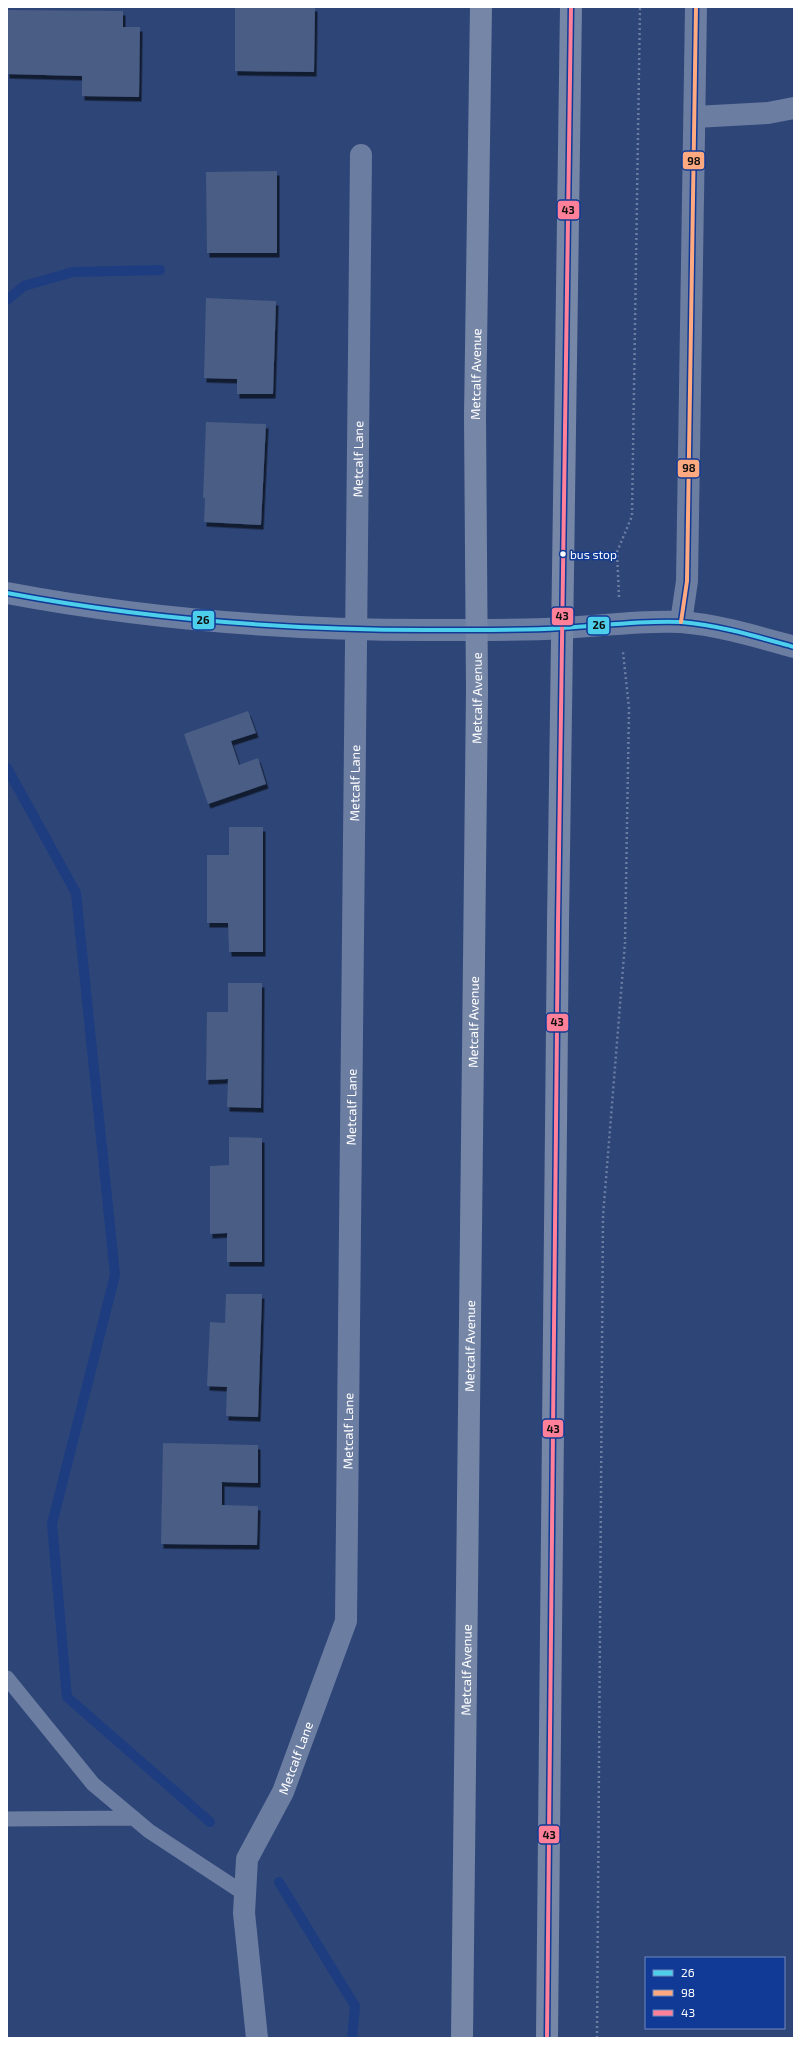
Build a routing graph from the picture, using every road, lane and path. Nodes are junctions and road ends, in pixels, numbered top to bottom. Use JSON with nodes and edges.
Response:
{"nodes":[{"id":1,"x":481,"y":7,"type":"edge"},
{"id":2,"x":571,"y":7,"type":"edge"},
{"id":3,"x":640,"y":7,"type":"edge"},
{"id":4,"x":696,"y":7,"type":"edge"},
{"id":5,"x":794,"y":108,"type":"edge"},
{"id":6,"x":695,"y":117,"type":"junction"},
{"id":7,"x":361,"y":155,"type":"dead end"},
{"id":8,"x":7,"y":593,"type":"edge"},
{"id":9,"x":681,"y":622,"type":"junction"},
{"id":10,"x":620,"y":624,"type":"junction"},
{"id":11,"x":562,"y":628,"type":"junction"},
{"id":12,"x":355,"y":630,"type":"junction"},
{"id":13,"x":476,"y":630,"type":"junction"},
{"id":14,"x":794,"y":647,"type":"edge"},
{"id":15,"x":7,"y":1678,"type":"edge"},
{"id":16,"x":134,"y":1818,"type":"junction"},
{"id":17,"x":7,"y":1819,"type":"edge"},
{"id":18,"x":245,"y":1894,"type":"junction"},
{"id":19,"x":257,"y":2038,"type":"edge"},
{"id":20,"x":462,"y":2038,"type":"edge"},
{"id":21,"x":547,"y":2038,"type":"edge"},
{"id":22,"x":597,"y":2038,"type":"edge"}],
"edges":[{"from":1,"to":13,"type":"main road","name":"Metcalf Avenue"},
{"from":2,"to":11,"type":"main road"},
{"from":3,"to":10,"type":"path"},
{"from":4,"to":6,"type":"street"},
{"from":5,"to":6,"type":"street"},
{"from":6,"to":9,"type":"street"},
{"from":7,"to":12,"type":"street","name":"Metcalf Lane"},
{"from":8,"to":12,"type":"street"},
{"from":9,"to":10,"type":"street"},
{"from":9,"to":14,"type":"street"},
{"from":10,"to":11,"type":"street"},
{"from":10,"to":22,"type":"path"},
{"from":11,"to":13,"type":"street"},
{"from":11,"to":21,"type":"main road"},
{"from":12,"to":13,"type":"street"},
{"from":12,"to":18,"type":"street","name":"Metcalf Lane"},
{"from":13,"to":20,"type":"main road","name":"Metcalf Avenue"},
{"from":15,"to":16,"type":"lane"},
{"from":16,"to":17,"type":"lane"},
{"from":16,"to":18,"type":"lane"},
{"from":18,"to":19,"type":"street","name":"Metcalf Lane"}]}
